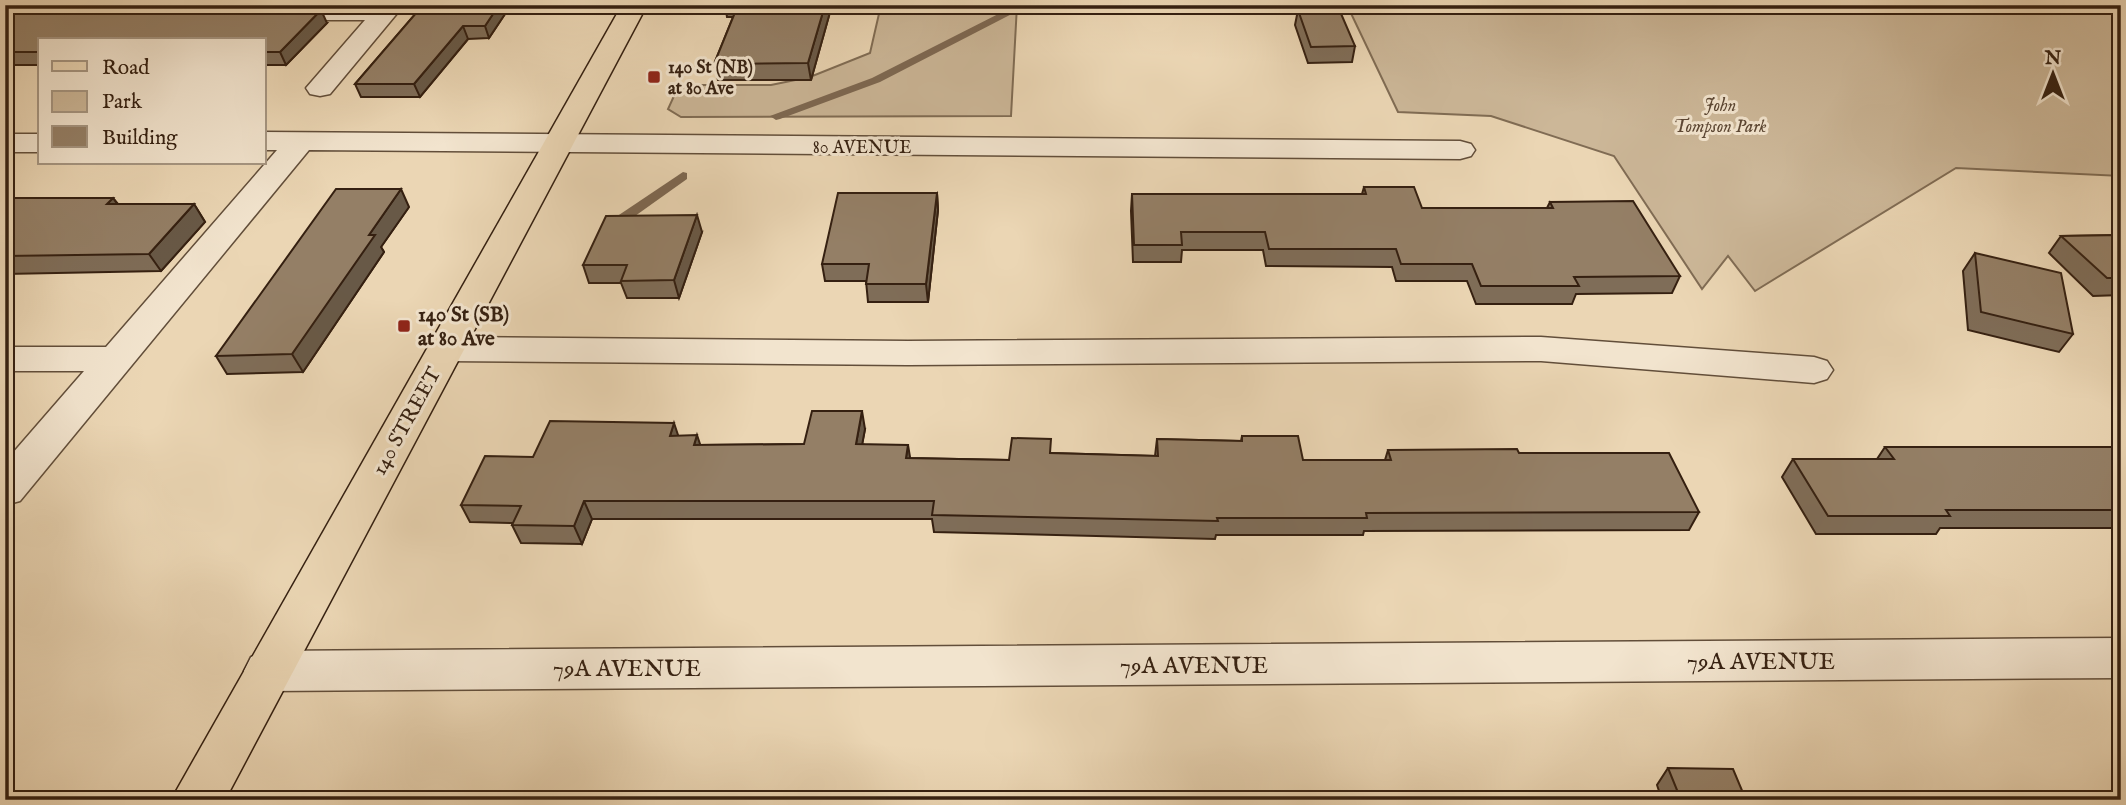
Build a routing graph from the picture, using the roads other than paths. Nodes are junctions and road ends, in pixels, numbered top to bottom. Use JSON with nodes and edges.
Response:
{"nodes":[{"id":1,"x":635,"y":5,"type":"edge"},
{"id":2,"x":389,"y":8,"type":"edge"},
{"id":3,"x":241,"y":12,"type":"edge"},
{"id":4,"x":320,"y":88,"type":"dead end"},
{"id":5,"x":266,"y":141,"type":"edge"},
{"id":6,"x":301,"y":141,"type":"junction"},
{"id":7,"x":38,"y":142,"type":"edge"},
{"id":8,"x":5,"y":143,"type":"edge"},
{"id":9,"x":559,"y":144,"type":"junction"},
{"id":10,"x":1460,"y":150,"type":"dead end"},
{"id":11,"x":446,"y":349,"type":"junction"},
{"id":12,"x":5,"y":359,"type":"edge"},
{"id":13,"x":115,"y":359,"type":"junction"},
{"id":14,"x":1814,"y":370,"type":"dead end"},
{"id":15,"x":5,"y":490,"type":"edge"},
{"id":16,"x":2121,"y":658,"type":"edge"},
{"id":17,"x":268,"y":671,"type":"junction"},
{"id":18,"x":197,"y":800,"type":"edge"}],
"edges":[{"from":1,"to":9,"type":"main road","name":"140 STREET"},
{"from":2,"to":3,"type":"street"},
{"from":2,"to":4,"type":"street"},
{"from":5,"to":6,"type":"street","name":"80 AVENUE"},
{"from":6,"to":9,"type":"street","name":"80 AVENUE"},
{"from":6,"to":13,"type":"street"},
{"from":7,"to":8,"type":"street"},
{"from":9,"to":10,"type":"street","name":"80 AVENUE"},
{"from":9,"to":11,"type":"main road","name":"140 STREET"},
{"from":11,"to":14,"type":"street"},
{"from":11,"to":17,"type":"main road","name":"140 STREET"},
{"from":12,"to":13,"type":"street"},
{"from":13,"to":15,"type":"street"},
{"from":16,"to":17,"type":"street","name":"79A AVENUE"},
{"from":17,"to":18,"type":"main road","name":"140 STREET"}]}
